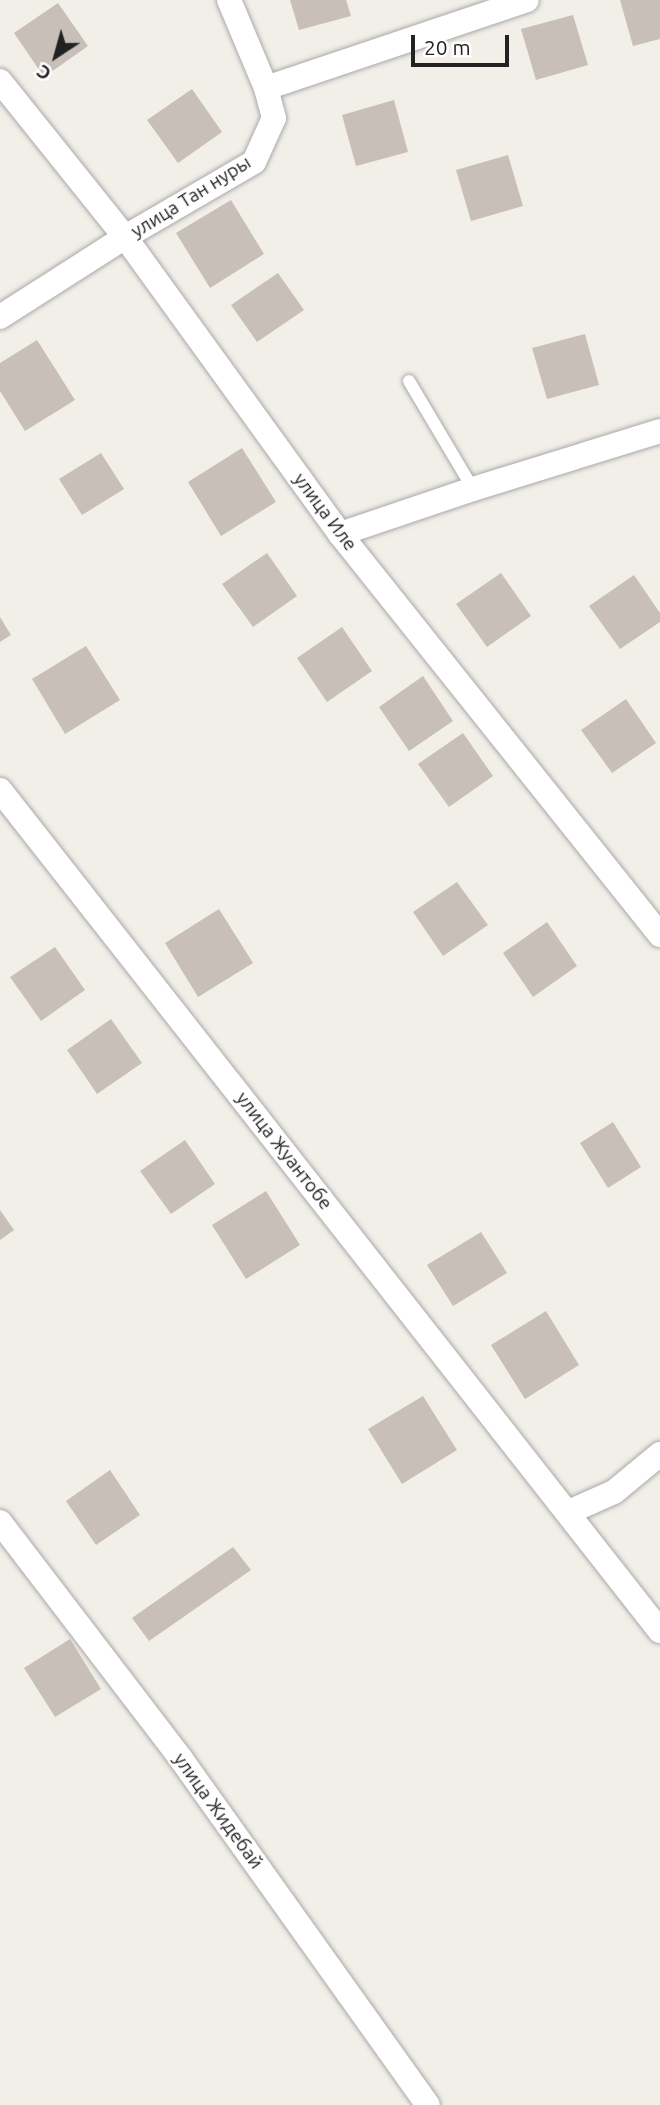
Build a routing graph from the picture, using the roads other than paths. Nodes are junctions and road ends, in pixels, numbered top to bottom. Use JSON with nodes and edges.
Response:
{"nodes":[{"id":1,"x":229,"y":0,"type":"edge"},
{"id":2,"x":527,"y":0,"type":"edge"},
{"id":3,"x":0,"y":81,"type":"edge"},
{"id":4,"x":266,"y":88,"type":"junction"},
{"id":5,"x":125,"y":237,"type":"junction"},
{"id":6,"x":0,"y":317,"type":"edge"},
{"id":7,"x":409,"y":381,"type":"dead end"},
{"id":8,"x":660,"y":431,"type":"edge"},
{"id":9,"x":473,"y":489,"type":"junction"},
{"id":10,"x":340,"y":534,"type":"junction"},
{"id":11,"x":0,"y":790,"type":"edge"},
{"id":12,"x":660,"y":935,"type":"edge"},
{"id":13,"x":660,"y":1454,"type":"edge"},
{"id":14,"x":569,"y":1512,"type":"junction"},
{"id":15,"x":0,"y":1522,"type":"edge"},
{"id":16,"x":660,"y":1631,"type":"edge"},
{"id":17,"x":428,"y":2105,"type":"edge"}],
"edges":[{"from":1,"to":4,"type":"street","name":"улица Тан нуры"},
{"from":2,"to":4,"type":"street"},
{"from":3,"to":5,"type":"street","name":"улица Иле"},
{"from":4,"to":5,"type":"street","name":"улица Тан нуры"},
{"from":5,"to":6,"type":"street","name":"улица Тан нуры"},
{"from":5,"to":10,"type":"street","name":"улица Иле"},
{"from":7,"to":9,"type":"lane"},
{"from":8,"to":9,"type":"street"},
{"from":9,"to":10,"type":"street"},
{"from":10,"to":12,"type":"street","name":"улица Иле"},
{"from":11,"to":14,"type":"street","name":"улица Жуантобе"},
{"from":13,"to":14,"type":"street"},
{"from":14,"to":16,"type":"street","name":"улица Жуантобе"},
{"from":15,"to":17,"type":"street","name":"улица Жидебай"}]}
